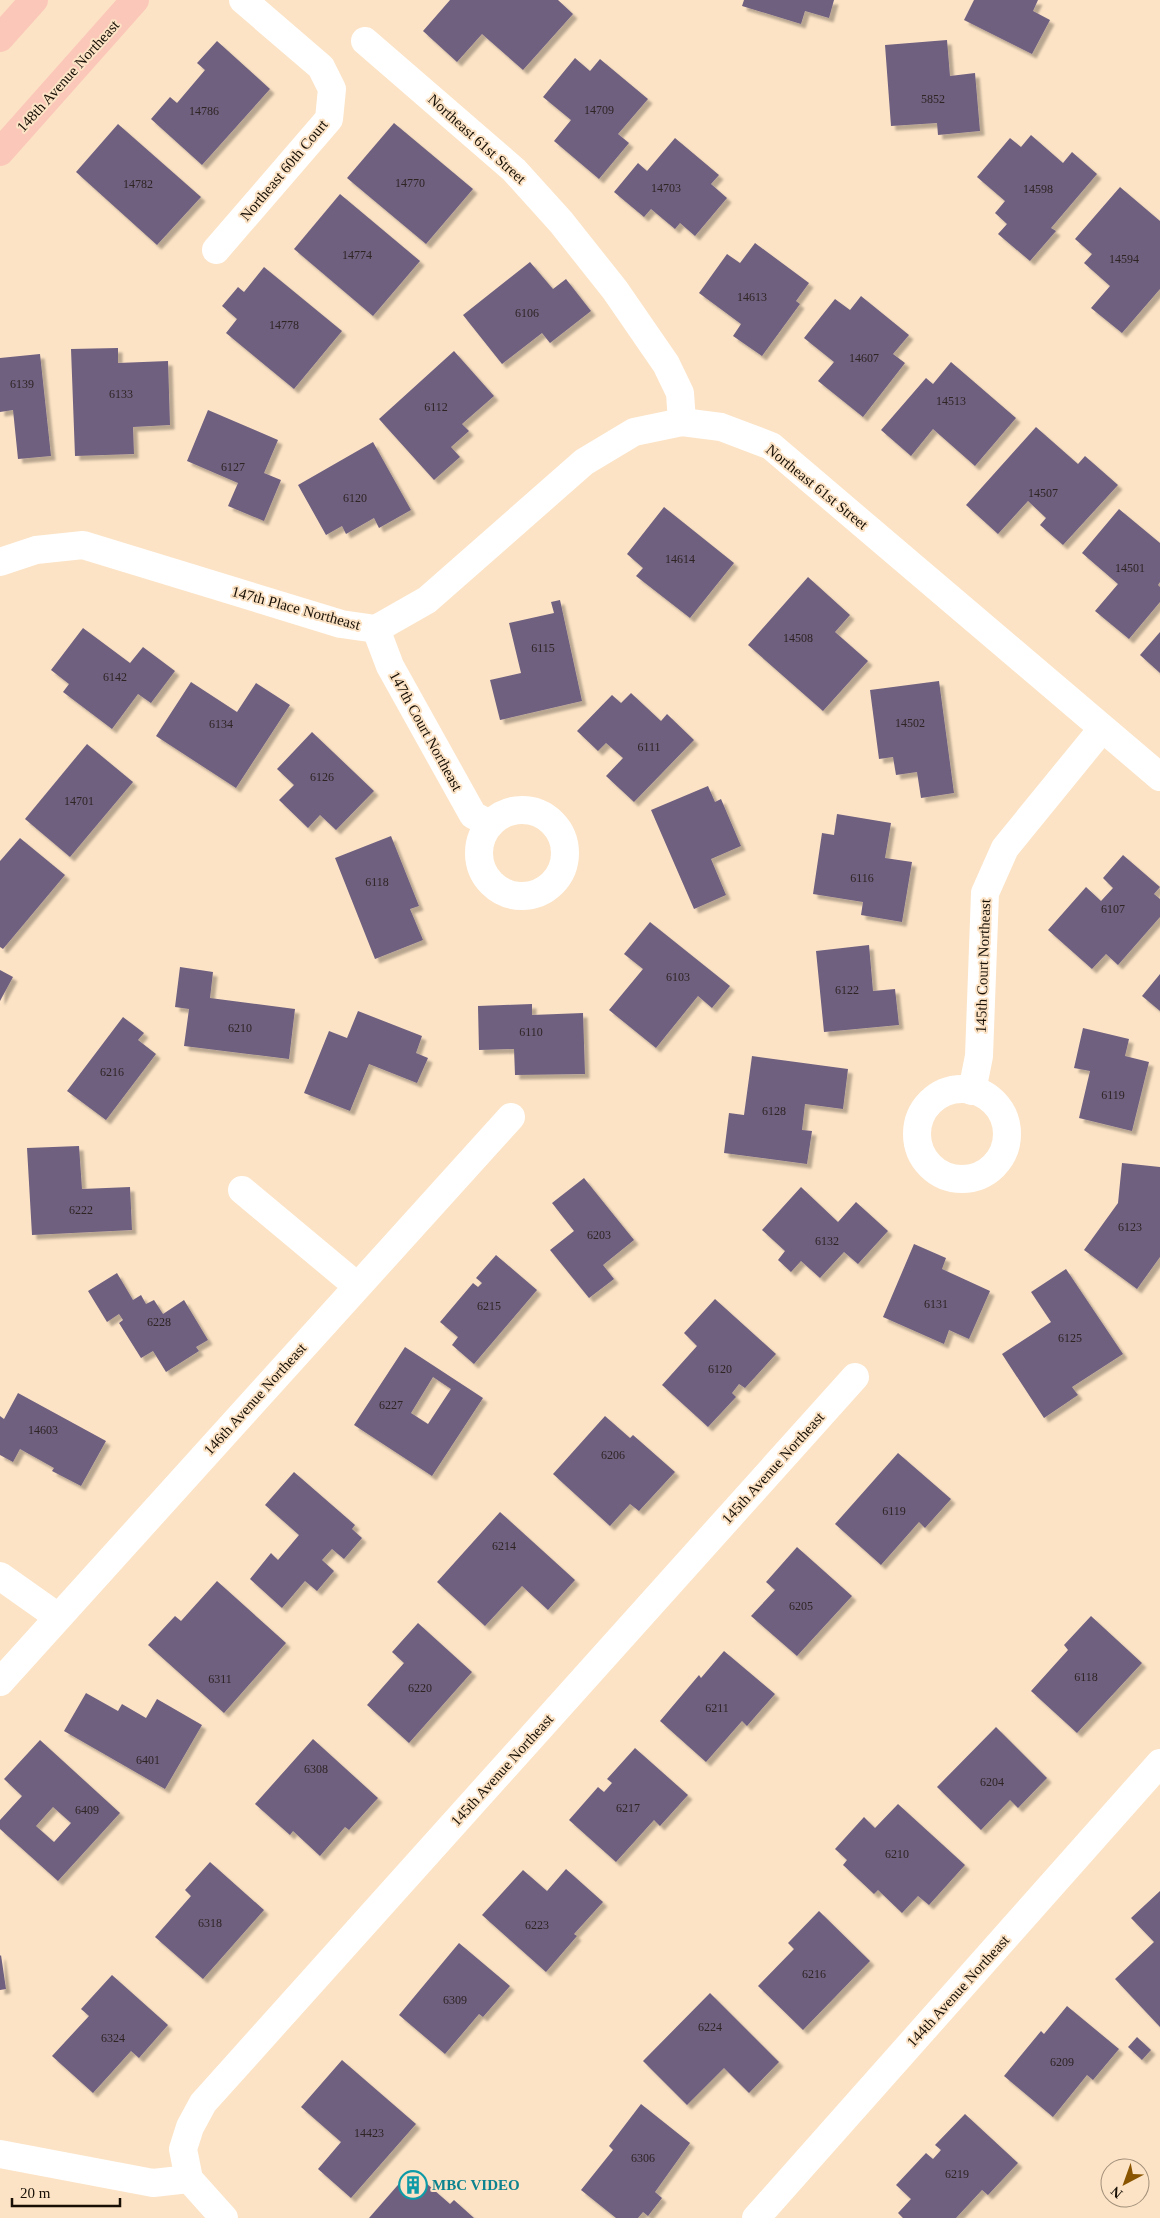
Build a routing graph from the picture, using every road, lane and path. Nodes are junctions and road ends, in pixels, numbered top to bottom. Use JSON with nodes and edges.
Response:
{"nodes":[{"id":1,"x":34,"y":0,"type":"edge"},
{"id":2,"x":135,"y":0,"type":"edge"},
{"id":3,"x":243,"y":0,"type":"edge"},
{"id":4,"x":0,"y":38,"type":"edge"},
{"id":5,"x":365,"y":41,"type":"dead end"},
{"id":6,"x":0,"y":152,"type":"edge"},
{"id":7,"x":216,"y":250,"type":"dead end"},
{"id":8,"x":682,"y":422,"type":"junction"},
{"id":9,"x":0,"y":562,"type":"edge"},
{"id":10,"x":376,"y":629,"type":"junction"},
{"id":11,"x":1102,"y":729,"type":"junction"},
{"id":12,"x":1160,"y":777,"type":"edge"},
{"id":13,"x":490,"y":824,"type":"dead end"},
{"id":14,"x":972,"y":1090,"type":"dead end"},
{"id":15,"x":511,"y":1117,"type":"dead end"},
{"id":16,"x":242,"y":1190,"type":"dead end"},
{"id":17,"x":357,"y":1286,"type":"junction"},
{"id":18,"x":855,"y":1376,"type":"dead end"},
{"id":19,"x":0,"y":1576,"type":"edge"},
{"id":20,"x":58,"y":1618,"type":"junction"},
{"id":21,"x":0,"y":1682,"type":"edge"},
{"id":22,"x":1160,"y":1763,"type":"edge"},
{"id":23,"x":0,"y":2154,"type":"edge"},
{"id":24,"x":188,"y":2179,"type":"junction"},
{"id":25,"x":224,"y":2218,"type":"edge"},
{"id":26,"x":756,"y":2218,"type":"edge"}],
"edges":[{"from":1,"to":4,"type":"main road"},
{"from":2,"to":6,"type":"main road","name":"148th Avenue Northeast"},
{"from":3,"to":7,"type":"street","name":"Northeast 60th Court"},
{"from":5,"to":8,"type":"street","name":"Northeast 61st Street"},
{"from":8,"to":10,"type":"street","name":"147th Place Northeast"},
{"from":8,"to":11,"type":"street","name":"Northeast 61st Street"},
{"from":9,"to":10,"type":"street","name":"147th Place Northeast"},
{"from":10,"to":13,"type":"street","name":"147th Court Northeast"},
{"from":11,"to":12,"type":"street","name":"Northeast 61st Street"},
{"from":11,"to":14,"type":"street","name":"145th Court Northeast"},
{"from":15,"to":17,"type":"street","name":"146th Avenue Northeast"},
{"from":16,"to":17,"type":"street"},
{"from":17,"to":20,"type":"street","name":"146th Avenue Northeast"},
{"from":18,"to":24,"type":"street","name":"145th Avenue Northeast"},
{"from":19,"to":20,"type":"street"},
{"from":20,"to":21,"type":"street","name":"146th Avenue Northeast"},
{"from":22,"to":26,"type":"street","name":"144th Avenue Northeast"},
{"from":23,"to":24,"type":"street"},
{"from":24,"to":25,"type":"street"}]}
